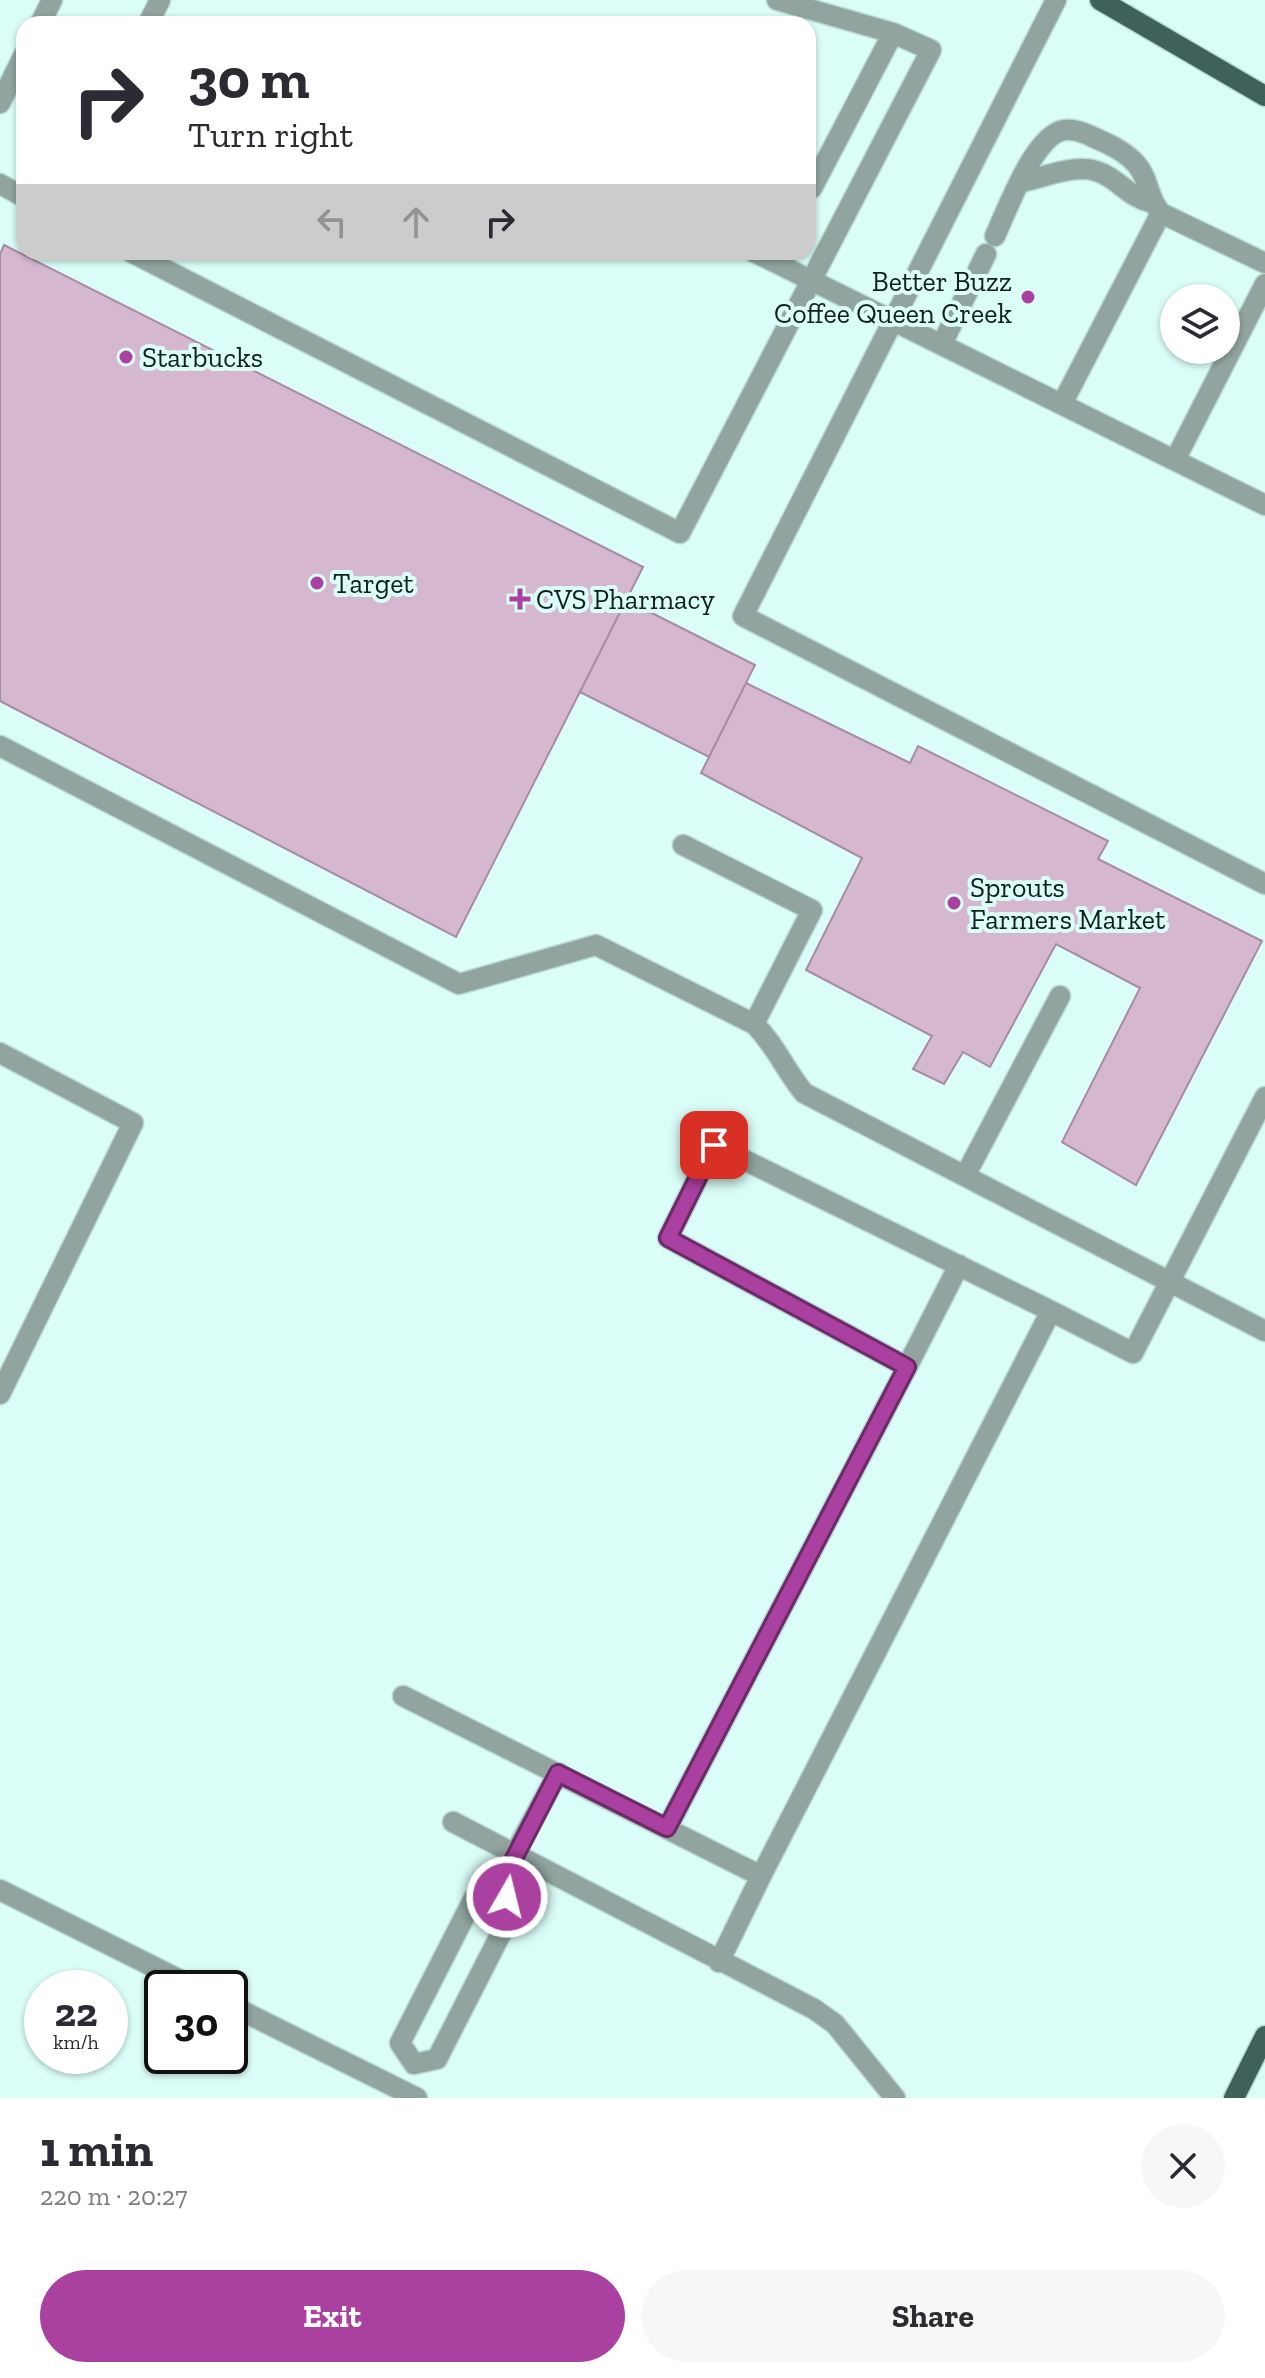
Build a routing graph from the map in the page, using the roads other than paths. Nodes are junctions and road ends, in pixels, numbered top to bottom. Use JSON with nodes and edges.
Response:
{"nodes":[{"id":1,"x":777,"y":0,"type":"edge"},
{"id":2,"x":1056,"y":0,"type":"edge"},
{"id":3,"x":1100,"y":0,"type":"edge"},
{"id":4,"x":808,"y":16,"type":"edge"},
{"id":5,"x":816,"y":18,"type":"edge"},
{"id":6,"x":893,"y":33,"type":"junction"},
{"id":7,"x":16,"y":71,"type":"edge"},
{"id":8,"x":1265,"y":96,"type":"edge"},
{"id":9,"x":0,"y":103,"type":"edge"},
{"id":10,"x":816,"y":180,"type":"edge"},
{"id":11,"x":1021,"y":182,"type":"junction"},
{"id":12,"x":1156,"y":208,"type":"junction"},
{"id":13,"x":147,"y":260,"type":"edge"},
{"id":14,"x":771,"y":260,"type":"edge"},
{"id":15,"x":1265,"y":263,"type":"edge"},
{"id":16,"x":813,"y":280,"type":"junction"},
{"id":17,"x":1265,"y":284,"type":"edge"},
{"id":18,"x":894,"y":320,"type":"junction"},
{"id":19,"x":942,"y":344,"type":"junction"},
{"id":20,"x":1062,"y":404,"type":"junction"},
{"id":21,"x":1175,"y":460,"type":"junction"},
{"id":22,"x":1263,"y":498,"type":"edge"},
{"id":23,"x":0,"y":746,"type":"edge"},
{"id":24,"x":683,"y":845,"type":"dead end"},
{"id":25,"x":1265,"y":884,"type":"edge"},
{"id":26,"x":1060,"y":996,"type":"dead end"},
{"id":27,"x":754,"y":1024,"type":"junction"},
{"id":28,"x":0,"y":1053,"type":"edge"},
{"id":29,"x":1265,"y":1097,"type":"edge"},
{"id":30,"x":966,"y":1174,"type":"junction"},
{"id":31,"x":959,"y":1265,"type":"junction"},
{"id":32,"x":1171,"y":1280,"type":"junction"},
{"id":33,"x":1051,"y":1311,"type":"junction"},
{"id":34,"x":1265,"y":1331,"type":"edge"},
{"id":35,"x":907,"y":1367,"type":"junction"},
{"id":36,"x":0,"y":1394,"type":"edge"},
{"id":37,"x":403,"y":1696,"type":"dead end"},
{"id":38,"x":558,"y":1773,"type":"junction"},
{"id":39,"x":453,"y":1822,"type":"dead end"},
{"id":40,"x":667,"y":1828,"type":"junction"},
{"id":41,"x":514,"y":1855,"type":"junction"},
{"id":42,"x":761,"y":1876,"type":"junction"},
{"id":43,"x":504,"y":1878,"type":"junction"},
{"id":44,"x":0,"y":1890,"type":"edge"},
{"id":45,"x":719,"y":1962,"type":"junction"},
{"id":46,"x":160,"y":1970,"type":"edge"},
{"id":47,"x":248,"y":2014,"type":"edge"},
{"id":48,"x":1265,"y":2036,"type":"edge"},
{"id":49,"x":414,"y":2064,"type":"junction"},
{"id":50,"x":409,"y":2094,"type":"edge"},
{"id":51,"x":895,"y":2098,"type":"edge"},
{"id":52,"x":1234,"y":2098,"type":"edge"}],
"edges":[{"from":1,"to":4,"type":"street"},
{"from":2,"to":18,"type":"street"},
{"from":3,"to":8,"type":"main road"},
{"from":5,"to":6,"type":"street"},
{"from":6,"to":10,"type":"street"},
{"from":6,"to":16,"type":"street"},
{"from":7,"to":9,"type":"street"},
{"from":11,"to":12,"type":"street"},
{"from":11,"to":12,"type":"street"},
{"from":11,"to":19,"type":"street"},
{"from":12,"to":15,"type":"street"},
{"from":12,"to":20,"type":"street"},
{"from":13,"to":16,"type":"street"},
{"from":14,"to":16,"type":"street"},
{"from":16,"to":18,"type":"street"},
{"from":17,"to":21,"type":"street"},
{"from":18,"to":19,"type":"street"},
{"from":18,"to":25,"type":"street"},
{"from":19,"to":20,"type":"street"},
{"from":20,"to":21,"type":"street"},
{"from":21,"to":22,"type":"street"},
{"from":23,"to":27,"type":"street"},
{"from":24,"to":27,"type":"street"},
{"from":26,"to":30,"type":"street"},
{"from":27,"to":30,"type":"street"},
{"from":28,"to":36,"type":"street"},
{"from":29,"to":32,"type":"street"},
{"from":30,"to":32,"type":"street"},
{"from":31,"to":33,"type":"street"},
{"from":31,"to":35,"type":"street"},
{"from":31,"to":35,"type":"street"},
{"from":32,"to":33,"type":"street"},
{"from":32,"to":34,"type":"street"},
{"from":33,"to":42,"type":"street"},
{"from":35,"to":40,"type":"street"},
{"from":37,"to":38,"type":"street"},
{"from":38,"to":40,"type":"street"},
{"from":38,"to":41,"type":"street"},
{"from":39,"to":41,"type":"street"},
{"from":40,"to":42,"type":"street"},
{"from":41,"to":43,"type":"street"},
{"from":41,"to":45,"type":"street"},
{"from":42,"to":45,"type":"street"},
{"from":43,"to":49,"type":"street"},
{"from":43,"to":49,"type":"street"},
{"from":44,"to":46,"type":"street"},
{"from":45,"to":51,"type":"street"},
{"from":47,"to":50,"type":"street"},
{"from":48,"to":52,"type":"main road"},
{"from":49,"to":50,"type":"street"}]}
